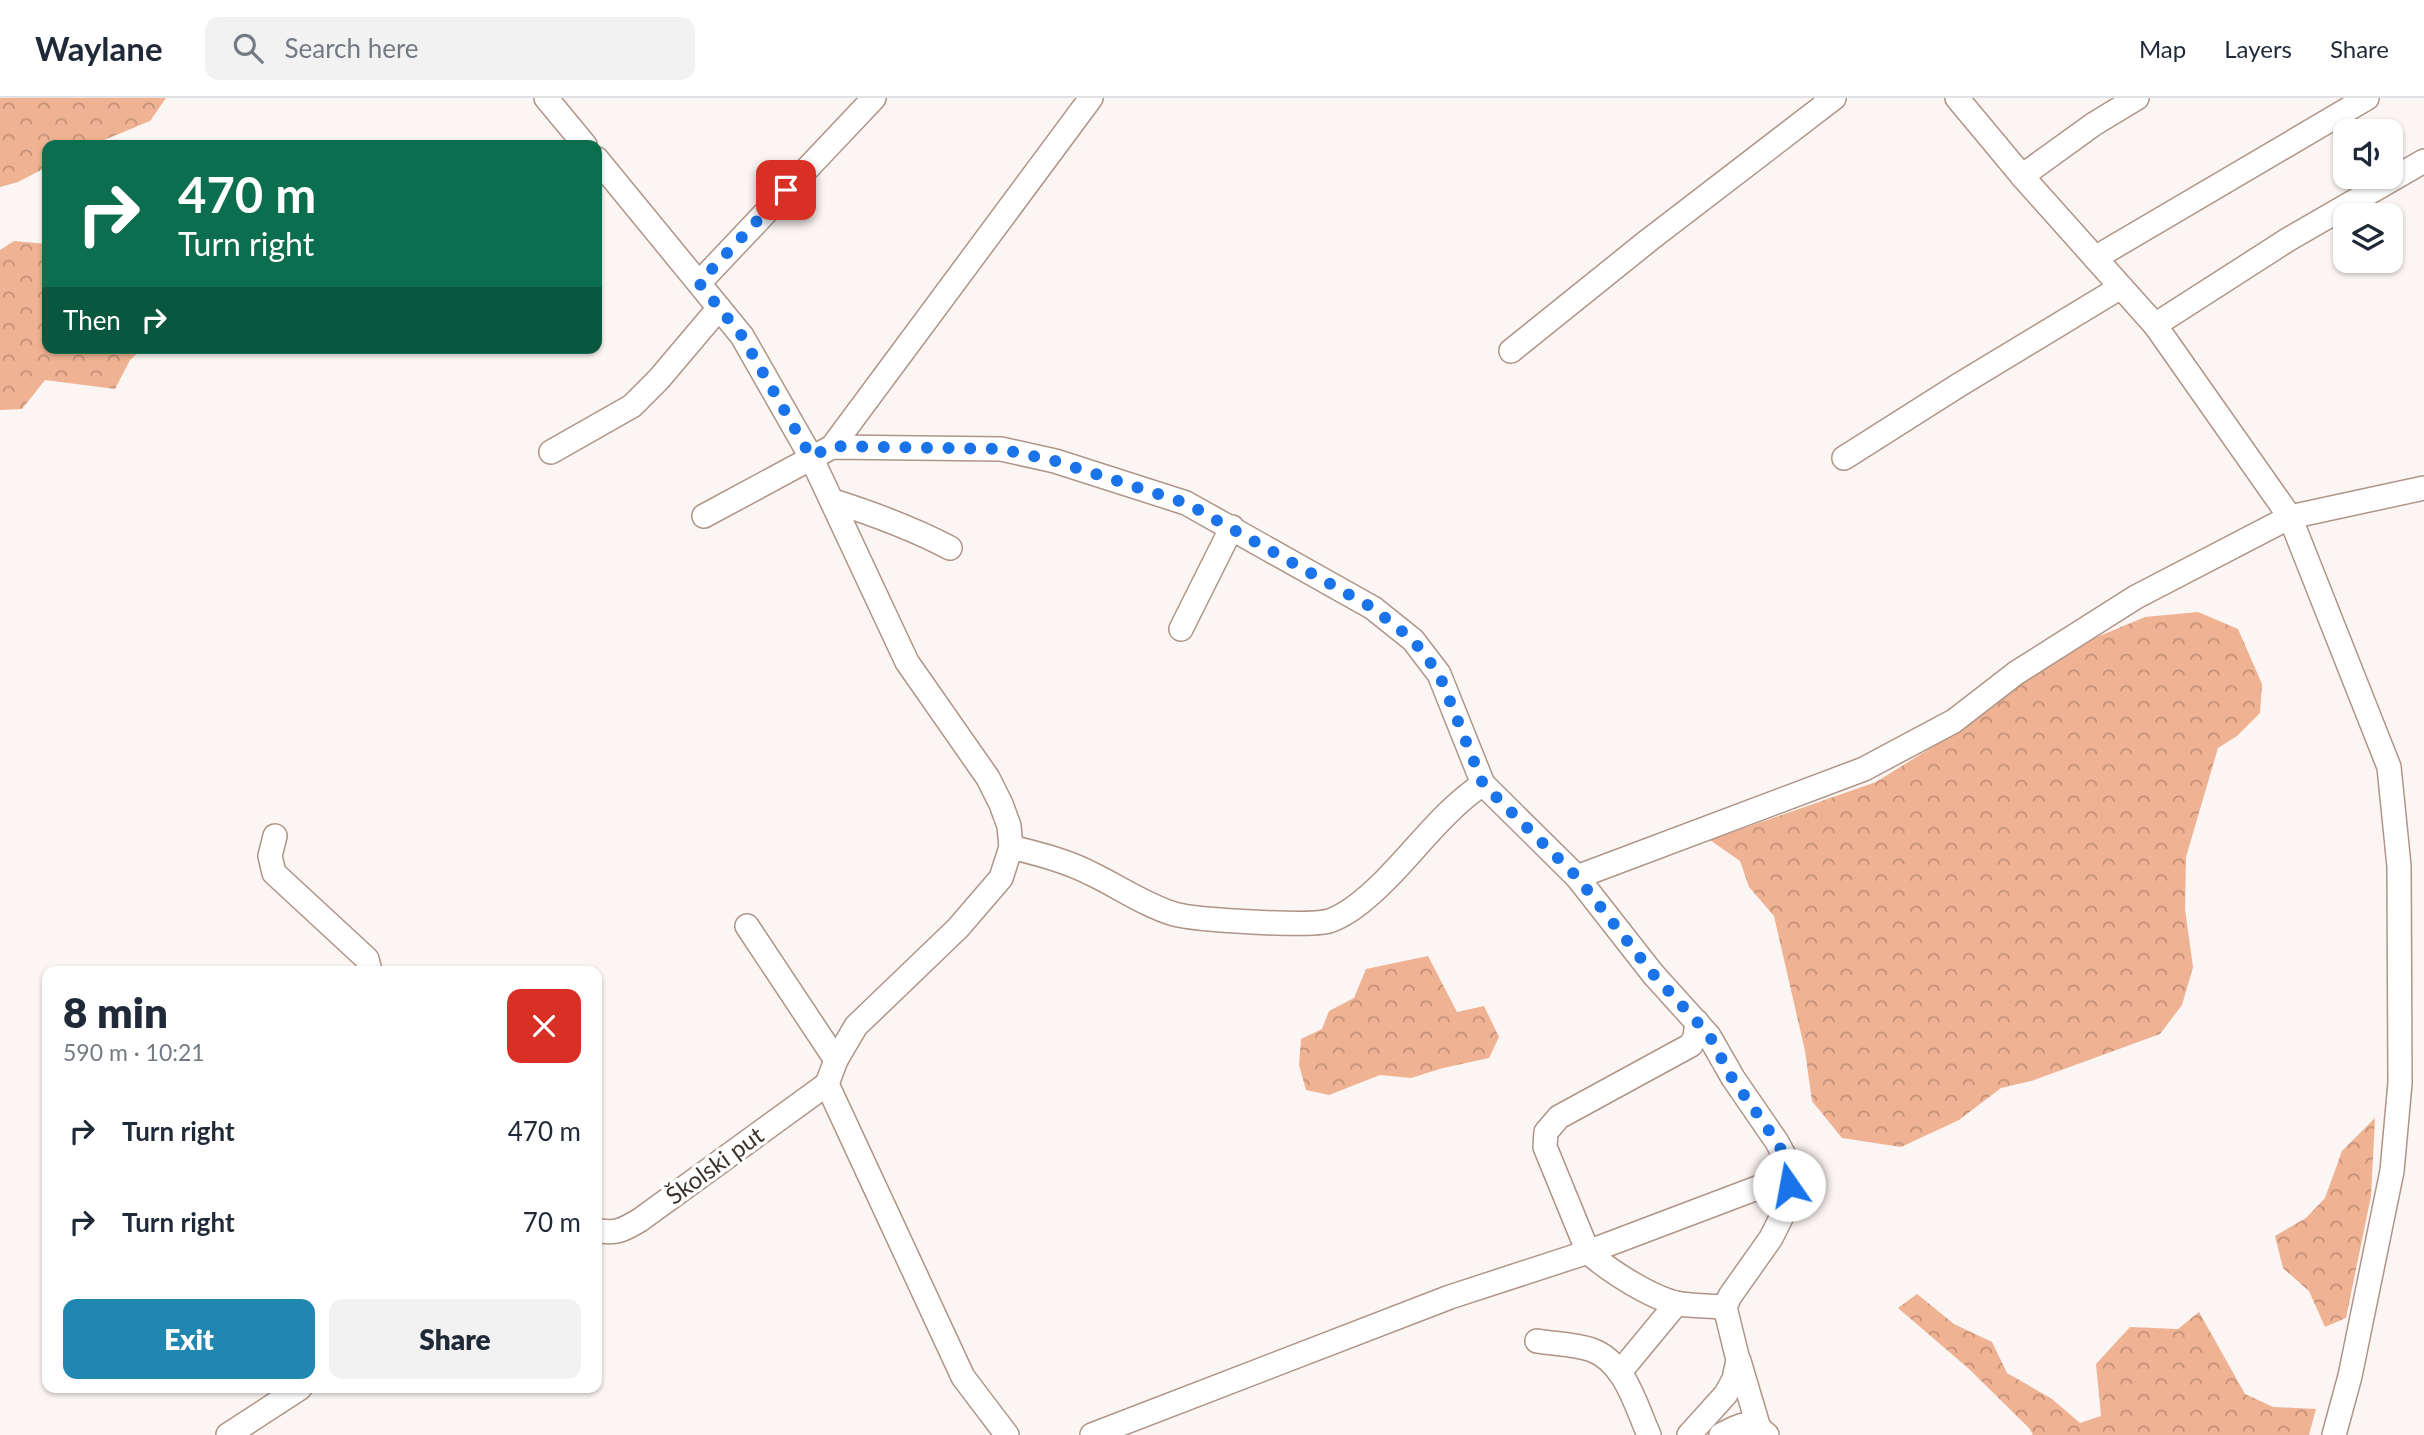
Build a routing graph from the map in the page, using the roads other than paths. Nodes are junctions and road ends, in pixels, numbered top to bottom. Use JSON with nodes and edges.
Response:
{"nodes":[{"id":1,"x":547,"y":98,"type":"edge"},
{"id":2,"x":873,"y":98,"type":"edge"},
{"id":3,"x":1091,"y":98,"type":"edge"},
{"id":4,"x":1834,"y":98,"type":"edge"},
{"id":5,"x":1957,"y":98,"type":"edge"},
{"id":6,"x":2137,"y":98,"type":"edge"},
{"id":7,"x":2367,"y":98,"type":"edge"},
{"id":8,"x":581,"y":140,"type":"edge"},
{"id":9,"x":2424,"y":161,"type":"edge"},
{"id":10,"x":602,"y":165,"type":"edge"},
{"id":11,"x":2022,"y":176,"type":"junction"},
{"id":12,"x":2095,"y":258,"type":"junction"},
{"id":13,"x":699,"y":283,"type":"junction"},
{"id":14,"x":2120,"y":287,"type":"junction"},
{"id":15,"x":719,"y":308,"type":"junction"},
{"id":16,"x":2155,"y":325,"type":"junction"},
{"id":17,"x":1511,"y":351,"type":"dead end"},
{"id":18,"x":832,"y":446,"type":"junction"},
{"id":19,"x":551,"y":452,"type":"dead end"},
{"id":20,"x":811,"y":457,"type":"junction"},
{"id":21,"x":1844,"y":458,"type":"dead end"},
{"id":22,"x":2424,"y":488,"type":"edge"},
{"id":23,"x":833,"y":501,"type":"junction"},
{"id":24,"x":704,"y":516,"type":"dead end"},
{"id":25,"x":2290,"y":517,"type":"junction"},
{"id":26,"x":1232,"y":527,"type":"junction"},
{"id":27,"x":950,"y":548,"type":"dead end"},
{"id":28,"x":1181,"y":629,"type":"dead end"},
{"id":29,"x":1483,"y":784,"type":"junction"},
{"id":30,"x":275,"y":836,"type":"dead end"},
{"id":31,"x":1011,"y":847,"type":"junction"},
{"id":32,"x":1577,"y":877,"type":"junction"},
{"id":33,"x":747,"y":926,"type":"dead end"},
{"id":34,"x":369,"y":966,"type":"edge"},
{"id":35,"x":1697,"y":1022,"type":"junction"},
{"id":36,"x":836,"y":1059,"type":"junction"},
{"id":37,"x":827,"y":1084,"type":"junction"},
{"id":38,"x":1785,"y":1157,"type":"junction"},
{"id":39,"x":602,"y":1231,"type":"edge"},
{"id":40,"x":1588,"y":1252,"type":"junction"},
{"id":41,"x":1677,"y":1303,"type":"junction"},
{"id":42,"x":1725,"y":1307,"type":"junction"},
{"id":43,"x":1537,"y":1340,"type":"dead end"},
{"id":44,"x":1738,"y":1360,"type":"junction"},
{"id":45,"x":1620,"y":1372,"type":"junction"},
{"id":46,"x":292,"y":1393,"type":"edge"},
{"id":47,"x":1762,"y":1430,"type":"edge"},
{"id":48,"x":228,"y":1435,"type":"edge"},
{"id":49,"x":1007,"y":1435,"type":"edge"},
{"id":50,"x":1092,"y":1435,"type":"edge"},
{"id":51,"x":1650,"y":1435,"type":"edge"},
{"id":52,"x":1689,"y":1435,"type":"edge"},
{"id":53,"x":1721,"y":1435,"type":"edge"},
{"id":54,"x":2334,"y":1435,"type":"edge"}],
"edges":[{"from":1,"to":8,"type":"street"},
{"from":2,"to":13,"type":"street"},
{"from":3,"to":18,"type":"street"},
{"from":4,"to":17,"type":"street"},
{"from":5,"to":11,"type":"street"},
{"from":6,"to":11,"type":"street"},
{"from":7,"to":12,"type":"street"},
{"from":9,"to":16,"type":"street"},
{"from":10,"to":13,"type":"street"},
{"from":11,"to":12,"type":"street"},
{"from":12,"to":14,"type":"street"},
{"from":13,"to":15,"type":"street"},
{"from":14,"to":16,"type":"street"},
{"from":14,"to":21,"type":"street"},
{"from":15,"to":19,"type":"street"},
{"from":15,"to":20,"type":"street"},
{"from":16,"to":25,"type":"street"},
{"from":18,"to":20,"type":"street"},
{"from":18,"to":26,"type":"street"},
{"from":20,"to":23,"type":"street"},
{"from":20,"to":24,"type":"street"},
{"from":22,"to":25,"type":"street"},
{"from":23,"to":27,"type":"street"},
{"from":23,"to":31,"type":"street"},
{"from":25,"to":32,"type":"street"},
{"from":25,"to":54,"type":"street"},
{"from":26,"to":28,"type":"street"},
{"from":26,"to":29,"type":"street"},
{"from":29,"to":31,"type":"street"},
{"from":29,"to":32,"type":"street"},
{"from":30,"to":34,"type":"street"},
{"from":31,"to":36,"type":"street"},
{"from":32,"to":35,"type":"street"},
{"from":33,"to":36,"type":"street"},
{"from":35,"to":38,"type":"street"},
{"from":35,"to":40,"type":"street"},
{"from":36,"to":37,"type":"street"},
{"from":37,"to":39,"type":"street","name":"Školski put"},
{"from":37,"to":49,"type":"street"},
{"from":38,"to":40,"type":"street"},
{"from":38,"to":42,"type":"street"},
{"from":40,"to":41,"type":"street"},
{"from":40,"to":50,"type":"street"},
{"from":41,"to":42,"type":"street"},
{"from":41,"to":45,"type":"street"},
{"from":42,"to":44,"type":"street"},
{"from":43,"to":45,"type":"street"},
{"from":44,"to":47,"type":"street"},
{"from":44,"to":52,"type":"street"},
{"from":45,"to":51,"type":"street"},
{"from":46,"to":48,"type":"street"},
{"from":47,"to":53,"type":"street"}]}
